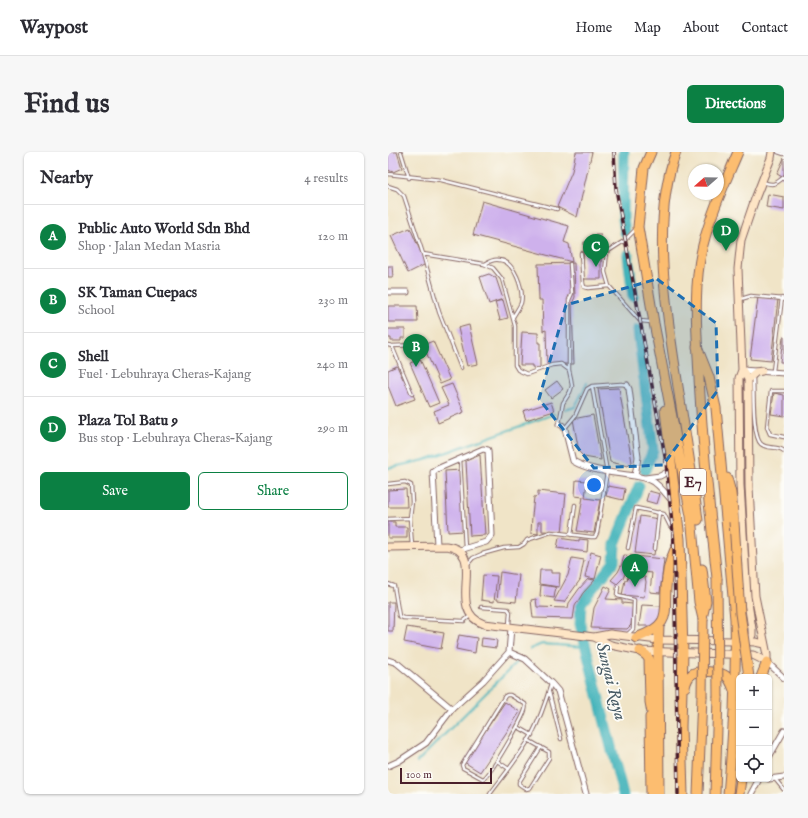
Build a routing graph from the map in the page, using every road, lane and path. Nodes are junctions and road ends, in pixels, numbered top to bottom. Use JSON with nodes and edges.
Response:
{"nodes":[{"id":1,"x":401,"y":152,"type":"edge"},
{"id":2,"x":651,"y":152,"type":"edge"},
{"id":3,"x":676,"y":152,"type":"edge"},
{"id":4,"x":738,"y":152,"type":"edge"},
{"id":5,"x":778,"y":152,"type":"edge"},
{"id":6,"x":784,"y":154,"type":"edge"},
{"id":7,"x":772,"y":155,"type":"edge"},
{"id":8,"x":388,"y":174,"type":"edge"},
{"id":9,"x":784,"y":177,"type":"edge"},
{"id":10,"x":409,"y":178,"type":"junction"},
{"id":11,"x":763,"y":182,"type":"junction"},
{"id":12,"x":388,"y":186,"type":"edge"},
{"id":13,"x":558,"y":209,"type":"dead end"},
{"id":14,"x":638,"y":227,"type":"junction"},
{"id":15,"x":581,"y":253,"type":"dead end"},
{"id":16,"x":423,"y":254,"type":"junction"},
{"id":17,"x":484,"y":264,"type":"junction"},
{"id":18,"x":570,"y":264,"type":"dead end"},
{"id":19,"x":609,"y":286,"type":"junction"},
{"id":20,"x":388,"y":292,"type":"edge"},
{"id":21,"x":406,"y":292,"type":"dead end"},
{"id":22,"x":783,"y":298,"type":"edge"},
{"id":23,"x":739,"y":299,"type":"junction"},
{"id":24,"x":512,"y":318,"type":"junction"},
{"id":25,"x":654,"y":323,"type":"junction"},
{"id":26,"x":388,"y":345,"type":"edge"},
{"id":27,"x":416,"y":345,"type":"dead end"},
{"id":28,"x":392,"y":346,"type":"junction"},
{"id":29,"x":697,"y":347,"type":"junction"},
{"id":30,"x":462,"y":368,"type":"dead end"},
{"id":31,"x":569,"y":370,"type":"junction"},
{"id":32,"x":742,"y":370,"type":"junction"},
{"id":33,"x":762,"y":371,"type":"junction"},
{"id":34,"x":772,"y":372,"type":"junction"},
{"id":35,"x":784,"y":373,"type":"edge"},
{"id":36,"x":750,"y":377,"type":"junction"},
{"id":37,"x":627,"y":385,"type":"joint"},
{"id":38,"x":592,"y":386,"type":"junction"},
{"id":39,"x":666,"y":390,"type":"junction"},
{"id":40,"x":784,"y":391,"type":"edge"},
{"id":41,"x":412,"y":394,"type":"dead end"},
{"id":42,"x":558,"y":424,"type":"joint"},
{"id":43,"x":565,"y":428,"type":"junction"},
{"id":44,"x":784,"y":437,"type":"edge"},
{"id":45,"x":784,"y":451,"type":"edge"},
{"id":46,"x":721,"y":458,"type":"junction"},
{"id":47,"x":460,"y":459,"type":"junction"},
{"id":48,"x":671,"y":470,"type":"junction"},
{"id":49,"x":607,"y":472,"type":"junction"},
{"id":50,"x":635,"y":476,"type":"junction"},
{"id":51,"x":644,"y":478,"type":"junction"},
{"id":52,"x":388,"y":484,"type":"edge"},
{"id":53,"x":575,"y":505,"type":"dead end"},
{"id":54,"x":677,"y":507,"type":"junction"},
{"id":55,"x":659,"y":512,"type":"junction"},
{"id":56,"x":410,"y":518,"type":"junction"},
{"id":57,"x":388,"y":519,"type":"edge"},
{"id":58,"x":571,"y":535,"type":"junction"},
{"id":59,"x":680,"y":539,"type":"junction"},
{"id":60,"x":412,"y":546,"type":"junction"},
{"id":61,"x":437,"y":546,"type":"junction"},
{"id":62,"x":388,"y":547,"type":"edge"},
{"id":63,"x":628,"y":548,"type":"dead end"},
{"id":64,"x":462,"y":549,"type":"junction"},
{"id":65,"x":655,"y":549,"type":"dead end"},
{"id":66,"x":467,"y":566,"type":"junction"},
{"id":67,"x":388,"y":584,"type":"edge"},
{"id":68,"x":618,"y":587,"type":"dead end"},
{"id":69,"x":480,"y":607,"type":"dead end"},
{"id":70,"x":471,"y":616,"type":"junction"},
{"id":71,"x":703,"y":619,"type":"junction"},
{"id":72,"x":659,"y":626,"type":"junction"},
{"id":73,"x":510,"y":628,"type":"junction"},
{"id":74,"x":624,"y":636,"type":"junction"},
{"id":75,"x":590,"y":637,"type":"junction"},
{"id":76,"x":636,"y":638,"type":"junction"},
{"id":77,"x":658,"y":640,"type":"junction"},
{"id":78,"x":683,"y":640,"type":"junction"},
{"id":79,"x":736,"y":641,"type":"junction"},
{"id":80,"x":748,"y":641,"type":"junction"},
{"id":81,"x":764,"y":644,"type":"junction"},
{"id":82,"x":640,"y":651,"type":"junction"},
{"id":83,"x":509,"y":652,"type":"junction"},
{"id":84,"x":658,"y":652,"type":"junction"},
{"id":85,"x":683,"y":653,"type":"junction"},
{"id":86,"x":736,"y":654,"type":"junction"},
{"id":87,"x":388,"y":660,"type":"edge"},
{"id":88,"x":767,"y":662,"type":"junction"},
{"id":89,"x":749,"y":674,"type":"edge"},
{"id":90,"x":762,"y":674,"type":"edge"},
{"id":91,"x":784,"y":678,"type":"edge"},
{"id":92,"x":551,"y":683,"type":"junction"},
{"id":93,"x":549,"y":692,"type":"junction"},
{"id":94,"x":683,"y":692,"type":"junction"},
{"id":95,"x":735,"y":692,"type":"junction"},
{"id":96,"x":650,"y":702,"type":"junction"},
{"id":97,"x":452,"y":709,"type":"junction"},
{"id":98,"x":518,"y":727,"type":"junction"},
{"id":99,"x":784,"y":731,"type":"edge"},
{"id":100,"x":532,"y":735,"type":"junction"},
{"id":101,"x":561,"y":739,"type":"dead end"},
{"id":102,"x":528,"y":740,"type":"junction"},
{"id":103,"x":738,"y":746,"type":"edge"},
{"id":104,"x":541,"y":748,"type":"junction"},
{"id":105,"x":658,"y":749,"type":"junction"},
{"id":106,"x":772,"y":752,"type":"edge"},
{"id":107,"x":497,"y":761,"type":"junction"},
{"id":108,"x":388,"y":766,"type":"edge"},
{"id":109,"x":731,"y":766,"type":"junction"},
{"id":110,"x":509,"y":769,"type":"junction"},
{"id":111,"x":772,"y":778,"type":"edge"},
{"id":112,"x":784,"y":778,"type":"edge"},
{"id":113,"x":741,"y":782,"type":"edge"},
{"id":114,"x":757,"y":782,"type":"edge"},
{"id":115,"x":784,"y":790,"type":"edge"},
{"id":116,"x":490,"y":794,"type":"edge"},
{"id":117,"x":586,"y":794,"type":"edge"},
{"id":118,"x":651,"y":794,"type":"edge"},
{"id":119,"x":660,"y":794,"type":"edge"},
{"id":120,"x":683,"y":794,"type":"edge"},
{"id":121,"x":698,"y":794,"type":"edge"},
{"id":122,"x":715,"y":794,"type":"edge"},
{"id":123,"x":728,"y":794,"type":"edge"},
{"id":124,"x":739,"y":794,"type":"edge"},
{"id":125,"x":751,"y":794,"type":"edge"}],
"edges":[{"from":1,"to":10,"type":"lane"},
{"from":2,"to":14,"type":"highway","number":"E7"},
{"from":3,"to":71,"type":"highway","number":"E7"},
{"from":4,"to":29,"type":"highway","number":"E7"},
{"from":5,"to":6,"type":"lane"},
{"from":5,"to":7,"type":"street"},
{"from":7,"to":11,"type":"street"},
{"from":8,"to":10,"type":"lane"},
{"from":9,"to":11,"type":"lane"},
{"from":10,"to":13,"type":"lane"},
{"from":11,"to":23,"type":"street"},
{"from":12,"to":16,"type":"lane"},
{"from":14,"to":19,"type":"lane"},
{"from":14,"to":25,"type":"highway","number":"E7"},
{"from":15,"to":19,"type":"lane"},
{"from":16,"to":17,"type":"lane"},
{"from":16,"to":30,"type":"lane"},
{"from":17,"to":24,"type":"lane"},
{"from":17,"to":24,"type":"lane"},
{"from":18,"to":31,"type":"lane"},
{"from":19,"to":25,"type":"lane"},
{"from":20,"to":21,"type":"street"},
{"from":22,"to":23,"type":"lane"},
{"from":22,"to":34,"type":"lane"},
{"from":23,"to":32,"type":"street"},
{"from":24,"to":31,"type":"lane"},
{"from":25,"to":39,"type":"highway","number":"E7"},
{"from":26,"to":28,"type":"lane"},
{"from":27,"to":28,"type":"lane"},
{"from":28,"to":41,"type":"lane"},
{"from":29,"to":46,"type":"highway"},
{"from":29,"to":122,"type":"highway","number":"E7","bridge":true},
{"from":31,"to":42,"type":"lane"},
{"from":32,"to":33,"type":"street"},
{"from":32,"to":36,"type":"street"},
{"from":32,"to":80,"type":"street"},
{"from":33,"to":34,"type":"street"},
{"from":33,"to":36,"type":"street"},
{"from":34,"to":35,"type":"street"},
{"from":36,"to":45,"type":"lane"},
{"from":36,"to":81,"type":"street"},
{"from":37,"to":38,"type":"lane"},
{"from":37,"to":50,"type":"street"},
{"from":38,"to":43,"type":"lane"},
{"from":38,"to":49,"type":"lane"},
{"from":39,"to":48,"type":"highway"},
{"from":39,"to":71,"type":"highway","number":"E7"},
{"from":40,"to":44,"type":"lane"},
{"from":42,"to":43,"type":"street"},
{"from":43,"to":49,"type":"street"},
{"from":46,"to":79,"type":"highway"},
{"from":46,"to":89,"type":"highway","bridge":true},
{"from":47,"to":61,"type":"street"},
{"from":47,"to":64,"type":"lane"},
{"from":47,"to":64,"type":"street"},
{"from":48,"to":51,"type":"street"},
{"from":48,"to":54,"type":"highway"},
{"from":49,"to":50,"type":"street"},
{"from":49,"to":58,"type":"lane"},
{"from":50,"to":51,"type":"street"},
{"from":51,"to":54,"type":"street"},
{"from":52,"to":56,"type":"lane"},
{"from":53,"to":58,"type":"lane"},
{"from":54,"to":59,"type":"highway"},
{"from":55,"to":59,"type":"lane"},
{"from":55,"to":63,"type":"lane"},
{"from":55,"to":65,"type":"lane"},
{"from":56,"to":57,"type":"lane"},
{"from":56,"to":60,"type":"lane"},
{"from":58,"to":66,"type":"lane"},
{"from":59,"to":72,"type":"highway"},
{"from":59,"to":78,"type":"highway"},
{"from":60,"to":61,"type":"street"},
{"from":60,"to":62,"type":"street"},
{"from":61,"to":64,"type":"street"},
{"from":64,"to":66,"type":"street"},
{"from":66,"to":70,"type":"street"},
{"from":67,"to":70,"type":"lane"},
{"from":68,"to":74,"type":"lane"},
{"from":69,"to":73,"type":"lane"},
{"from":70,"to":73,"type":"street"},
{"from":71,"to":121,"type":"highway","number":"E7","bridge":true},
{"from":72,"to":76,"type":"highway"},
{"from":72,"to":77,"type":"highway"},
{"from":73,"to":75,"type":"street"},
{"from":73,"to":83,"type":"street"},
{"from":74,"to":75,"type":"street"},
{"from":74,"to":76,"type":"street"},
{"from":75,"to":82,"type":"street"},
{"from":76,"to":77,"type":"street"},
{"from":77,"to":78,"type":"street"},
{"from":77,"to":84,"type":"highway"},
{"from":78,"to":79,"type":"street"},
{"from":78,"to":85,"type":"highway"},
{"from":79,"to":80,"type":"street"},
{"from":79,"to":86,"type":"highway"},
{"from":80,"to":81,"type":"street"},
{"from":81,"to":88,"type":"street"},
{"from":82,"to":84,"type":"street"},
{"from":82,"to":96,"type":"highway"},
{"from":83,"to":92,"type":"street"},
{"from":83,"to":97,"type":"street"},
{"from":84,"to":85,"type":"street"},
{"from":84,"to":105,"type":"highway"},
{"from":85,"to":86,"type":"street"},
{"from":85,"to":94,"type":"highway"},
{"from":86,"to":88,"type":"street"},
{"from":86,"to":95,"type":"highway"},
{"from":87,"to":97,"type":"street"},
{"from":88,"to":90,"type":"highway"},
{"from":88,"to":91,"type":"street"},
{"from":92,"to":93,"type":"lane"},
{"from":92,"to":117,"type":"street"},
{"from":93,"to":100,"type":"lane"},
{"from":93,"to":101,"type":"lane"},
{"from":94,"to":95,"type":"highway"},
{"from":94,"to":120,"type":"highway"},
{"from":95,"to":109,"type":"highway"},
{"from":96,"to":105,"type":"highway"},
{"from":96,"to":118,"type":"highway"},
{"from":97,"to":108,"type":"street"},
{"from":98,"to":100,"type":"lane"},
{"from":98,"to":107,"type":"lane"},
{"from":98,"to":107,"type":"lane"},
{"from":99,"to":106,"type":"street"},
{"from":100,"to":102,"type":"lane"},
{"from":102,"to":104,"type":"lane"},
{"from":102,"to":110,"type":"lane"},
{"from":103,"to":109,"type":"highway"},
{"from":104,"to":104,"type":"lane"},
{"from":105,"to":119,"type":"highway"},
{"from":107,"to":110,"type":"lane"},
{"from":109,"to":123,"type":"highway"},
{"from":110,"to":116,"type":"lane"},
{"from":111,"to":112,"type":"street"},
{"from":111,"to":115,"type":"lane"},
{"from":113,"to":124,"type":"highway"},
{"from":114,"to":125,"type":"street"}]}
